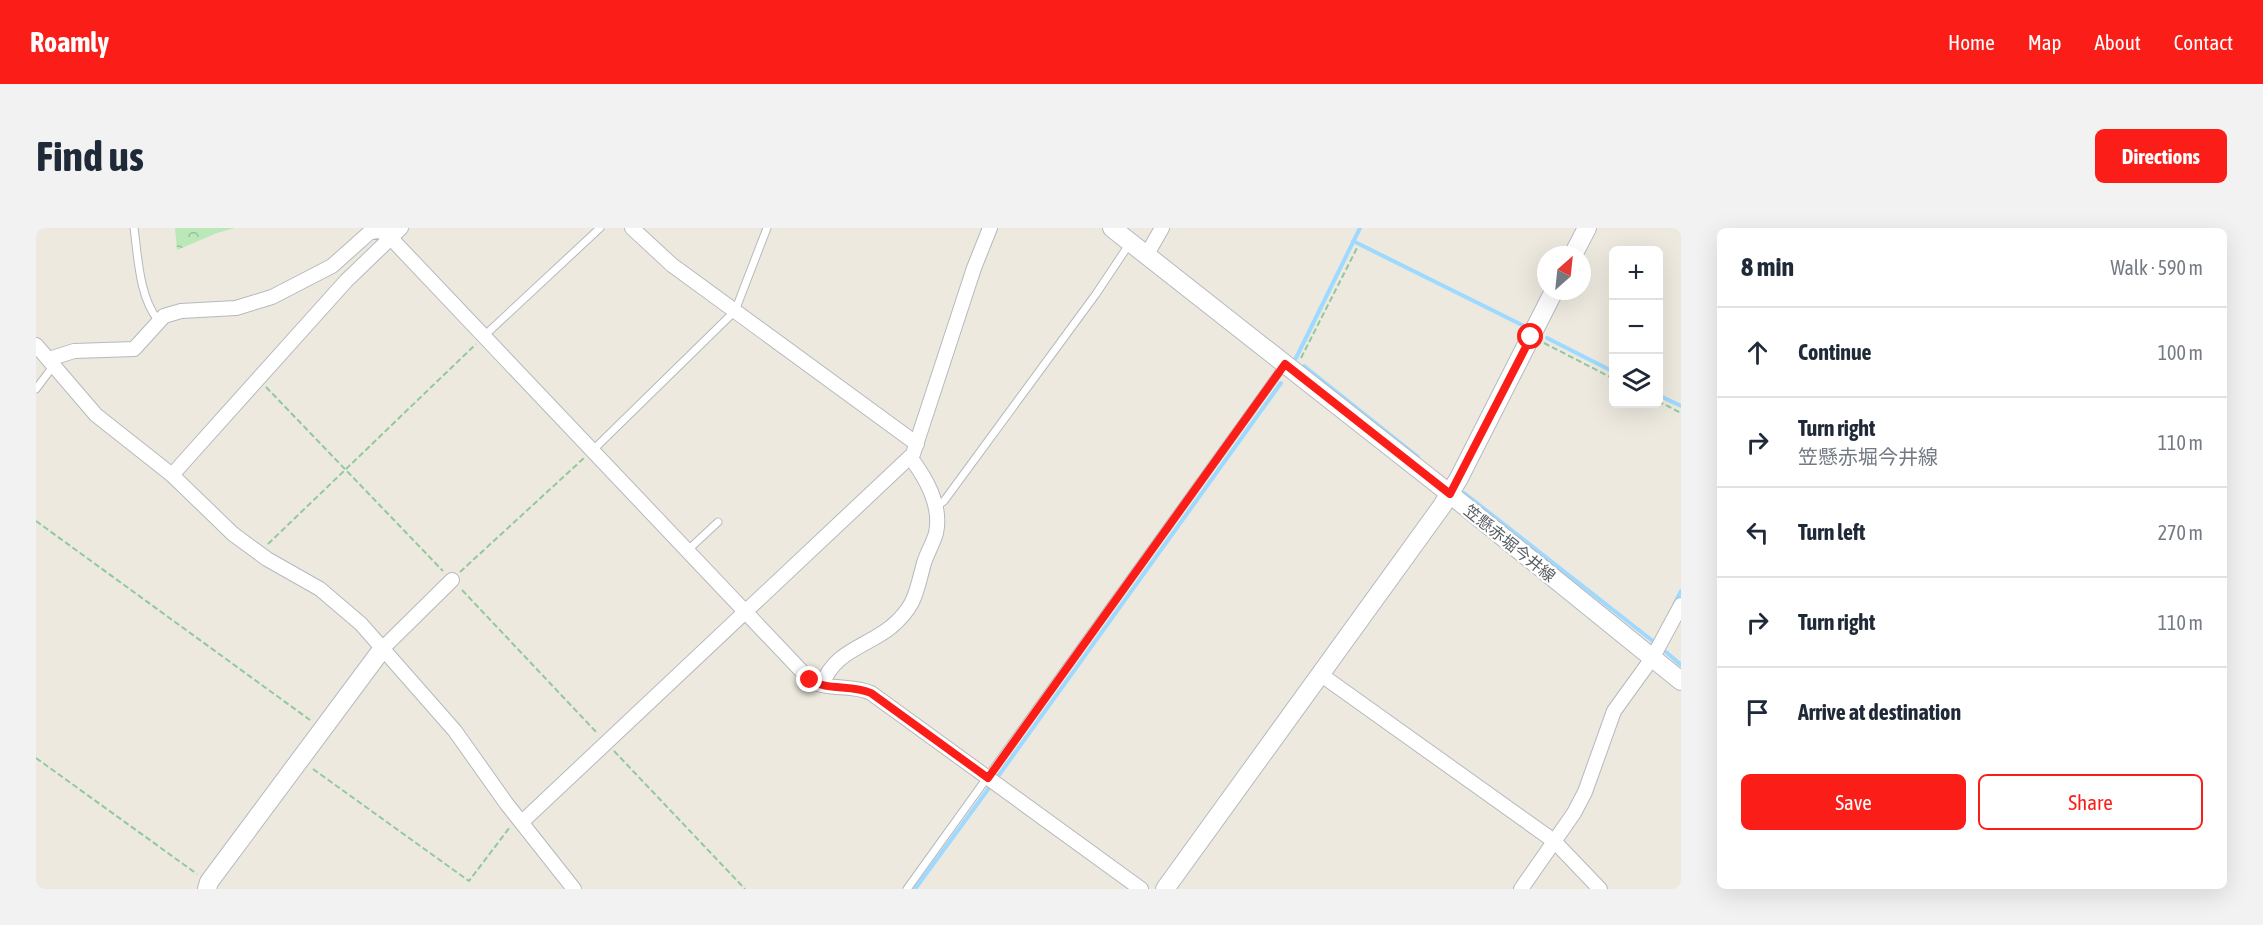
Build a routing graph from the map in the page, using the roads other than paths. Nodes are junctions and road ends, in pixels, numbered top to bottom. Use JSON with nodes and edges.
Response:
{"nodes":[{"id":1,"x":134,"y":228,"type":"edge"},
{"id":2,"x":600,"y":228,"type":"edge"},
{"id":3,"x":766,"y":228,"type":"edge"},
{"id":4,"x":990,"y":228,"type":"edge"},
{"id":5,"x":1112,"y":228,"type":"edge"},
{"id":6,"x":1162,"y":228,"type":"edge"},
{"id":7,"x":1587,"y":228,"type":"edge"},
{"id":8,"x":637,"y":230,"type":"edge"},
{"id":9,"x":396,"y":233,"type":"edge"},
{"id":10,"x":1130,"y":243,"type":"junction"},
{"id":11,"x":1578,"y":246,"type":"edge"},
{"id":12,"x":1146,"y":256,"type":"junction"},
{"id":13,"x":1550,"y":300,"type":"edge"},
{"id":14,"x":735,"y":311,"type":"junction"},
{"id":15,"x":158,"y":320,"type":"junction"},
{"id":16,"x":484,"y":336,"type":"junction"},
{"id":17,"x":36,"y":345,"type":"edge"},
{"id":18,"x":52,"y":362,"type":"junction"},
{"id":19,"x":1289,"y":367,"type":"junction"},
{"id":20,"x":36,"y":389,"type":"edge"},
{"id":21,"x":593,"y":450,"type":"junction"},
{"id":22,"x":913,"y":451,"type":"junction"},
{"id":23,"x":172,"y":475,"type":"junction"},
{"id":24,"x":1450,"y":494,"type":"junction"},
{"id":25,"x":936,"y":507,"type":"junction"},
{"id":26,"x":718,"y":522,"type":"dead end"},
{"id":27,"x":688,"y":550,"type":"junction"},
{"id":28,"x":452,"y":580,"type":"road end"},
{"id":29,"x":1681,"y":605,"type":"edge"},
{"id":30,"x":747,"y":612,"type":"junction"},
{"id":31,"x":383,"y":648,"type":"junction"},
{"id":32,"x":1653,"y":657,"type":"junction"},
{"id":33,"x":1320,"y":674,"type":"junction"},
{"id":34,"x":1681,"y":681,"type":"edge"},
{"id":35,"x":822,"y":684,"type":"junction"},
{"id":36,"x":988,"y":778,"type":"junction"},
{"id":37,"x":520,"y":820,"type":"junction"},
{"id":38,"x":1554,"y":841,"type":"junction"},
{"id":39,"x":208,"y":886,"type":"edge"},
{"id":40,"x":574,"y":889,"type":"edge"},
{"id":41,"x":907,"y":889,"type":"edge"},
{"id":42,"x":1141,"y":889,"type":"edge"},
{"id":43,"x":1164,"y":889,"type":"edge"},
{"id":44,"x":1521,"y":889,"type":"edge"},
{"id":45,"x":1600,"y":889,"type":"edge"}],
"edges":[{"from":1,"to":15,"type":"lane"},
{"from":2,"to":16,"type":"lane"},
{"from":3,"to":14,"type":"lane"},
{"from":4,"to":22,"type":"street"},
{"from":5,"to":10,"type":"street","name":"笠懸赤堀今井線"},
{"from":6,"to":12,"type":"street"},
{"from":7,"to":11,"type":"street"},
{"from":8,"to":14,"type":"street"},
{"from":9,"to":15,"type":"street"},
{"from":9,"to":16,"type":"street"},
{"from":9,"to":23,"type":"street"},
{"from":10,"to":12,"type":"street","name":"笠懸赤堀今井線"},
{"from":10,"to":25,"type":"lane"},
{"from":12,"to":19,"type":"street","name":"笠懸赤堀今井線"},
{"from":13,"to":24,"type":"street"},
{"from":14,"to":21,"type":"lane"},
{"from":14,"to":22,"type":"street"},
{"from":15,"to":18,"type":"street"},
{"from":16,"to":21,"type":"street"},
{"from":17,"to":18,"type":"street"},
{"from":18,"to":20,"type":"lane"},
{"from":18,"to":23,"type":"street"},
{"from":19,"to":24,"type":"street","name":"笠懸赤堀今井線"},
{"from":19,"to":36,"type":"lane"},
{"from":21,"to":27,"type":"street"},
{"from":22,"to":25,"type":"street"},
{"from":22,"to":30,"type":"street"},
{"from":23,"to":31,"type":"street"},
{"from":24,"to":32,"type":"street","name":"笠懸赤堀今井線"},
{"from":24,"to":33,"type":"street"},
{"from":25,"to":35,"type":"street"},
{"from":26,"to":27,"type":"lane"},
{"from":27,"to":30,"type":"street"},
{"from":28,"to":31,"type":"street"},
{"from":29,"to":32,"type":"street"},
{"from":30,"to":35,"type":"street"},
{"from":30,"to":37,"type":"street"},
{"from":31,"to":37,"type":"street"},
{"from":31,"to":39,"type":"street"},
{"from":32,"to":34,"type":"street","name":"笠懸赤堀今井線"},
{"from":32,"to":38,"type":"street"},
{"from":33,"to":38,"type":"street"},
{"from":33,"to":43,"type":"street"},
{"from":35,"to":36,"type":"street"},
{"from":36,"to":41,"type":"lane"},
{"from":36,"to":42,"type":"street"},
{"from":37,"to":40,"type":"street"},
{"from":38,"to":44,"type":"street"},
{"from":38,"to":45,"type":"street"}]}
